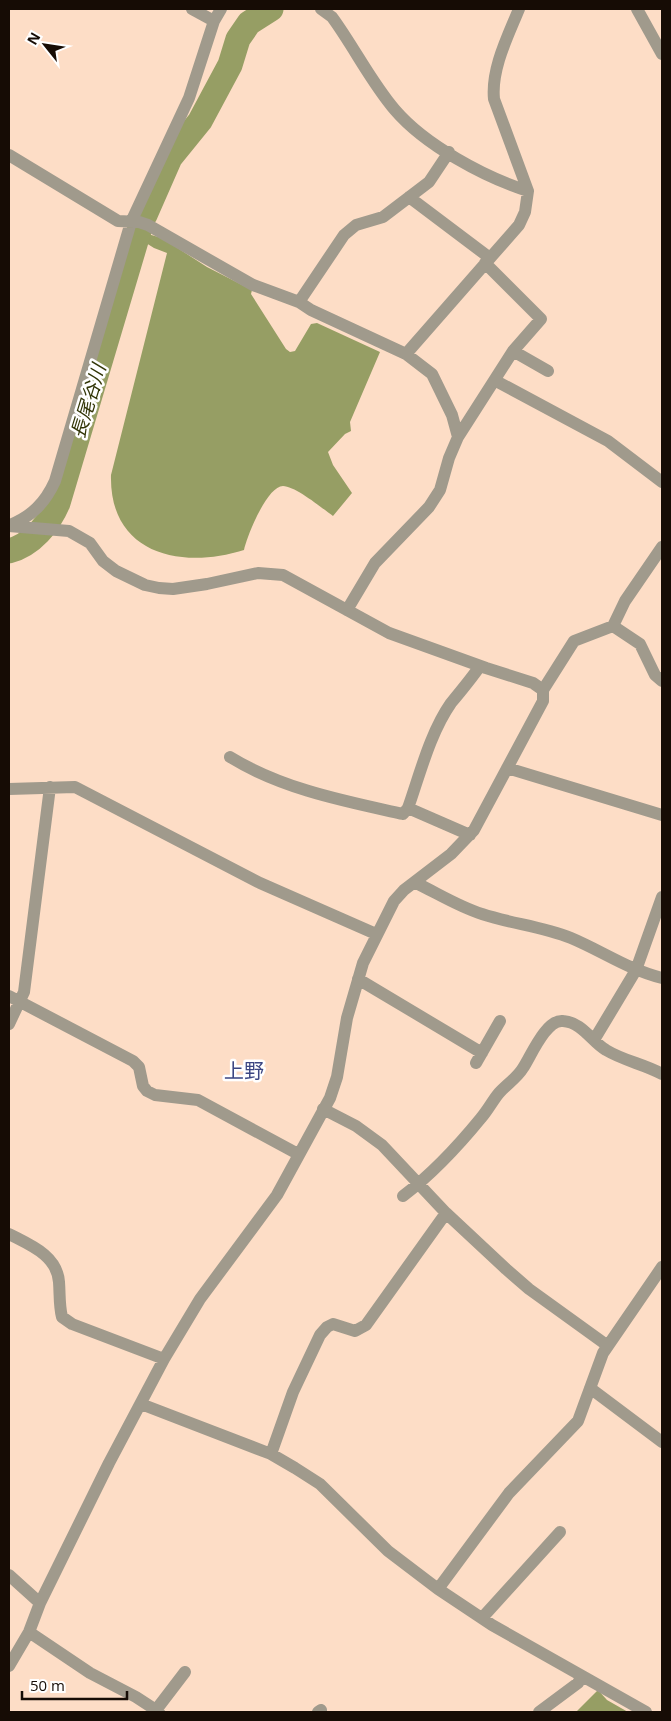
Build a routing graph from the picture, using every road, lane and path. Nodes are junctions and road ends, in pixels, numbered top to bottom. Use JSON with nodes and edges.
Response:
{"nodes":[{"id":1,"x":192,"y":9,"type":"edge"},
{"id":2,"x":221,"y":9,"type":"edge"},
{"id":3,"x":321,"y":9,"type":"edge"},
{"id":4,"x":519,"y":9,"type":"edge"},
{"id":5,"x":637,"y":9,"type":"edge"},
{"id":6,"x":214,"y":21,"type":"junction"},
{"id":7,"x":662,"y":54,"type":"edge"},
{"id":8,"x":449,"y":152,"type":"junction"},
{"id":9,"x":9,"y":155,"type":"edge"},
{"id":10,"x":528,"y":191,"type":"junction"},
{"id":11,"x":409,"y":197,"type":"junction"},
{"id":12,"x":131,"y":222,"type":"junction"},
{"id":13,"x":487,"y":260,"type":"junction"},
{"id":14,"x":299,"y":302,"type":"junction"},
{"id":15,"x":514,"y":351,"type":"junction"},
{"id":16,"x":406,"y":354,"type":"junction"},
{"id":17,"x":548,"y":371,"type":"dead end"},
{"id":18,"x":496,"y":381,"type":"junction"},
{"id":19,"x":458,"y":437,"type":"junction"},
{"id":20,"x":662,"y":482,"type":"edge"},
{"id":21,"x":9,"y":526,"type":"edge"},
{"id":22,"x":662,"y":547,"type":"edge"},
{"id":23,"x":347,"y":610,"type":"junction"},
{"id":24,"x":613,"y":626,"type":"junction"},
{"id":25,"x":480,"y":666,"type":"junction"},
{"id":26,"x":662,"y":681,"type":"edge"},
{"id":27,"x":543,"y":690,"type":"junction"},
{"id":28,"x":230,"y":757,"type":"dead end"},
{"id":29,"x":507,"y":768,"type":"junction"},
{"id":30,"x":50,"y":787,"type":"junction"},
{"id":31,"x":9,"y":789,"type":"edge"},
{"id":32,"x":408,"y":808,"type":"junction"},
{"id":33,"x":662,"y":815,"type":"edge"},
{"id":34,"x":470,"y":835,"type":"junction"},
{"id":35,"x":416,"y":883,"type":"junction"},
{"id":36,"x":662,"y":897,"type":"edge"},
{"id":37,"x":376,"y":934,"type":"junction"},
{"id":38,"x":636,"y":970,"type":"junction"},
{"id":39,"x":662,"y":978,"type":"edge"},
{"id":40,"x":358,"y":979,"type":"junction"},
{"id":41,"x":14,"y":999,"type":"edge"},
{"id":42,"x":500,"y":1021,"type":"dead end"},
{"id":43,"x":9,"y":1024,"type":"edge"},
{"id":44,"x":594,"y":1040,"type":"junction"},
{"id":45,"x":662,"y":1074,"type":"edge"},
{"id":46,"x":323,"y":1108,"type":"junction"},
{"id":47,"x":298,"y":1154,"type":"junction"},
{"id":48,"x":419,"y":1184,"type":"junction"},
{"id":49,"x":404,"y":1196,"type":"dead end"},
{"id":50,"x":446,"y":1213,"type":"junction"},
{"id":51,"x":9,"y":1234,"type":"edge"},
{"id":52,"x":662,"y":1267,"type":"edge"},
{"id":53,"x":608,"y":1346,"type":"junction"},
{"id":54,"x":164,"y":1359,"type":"junction"},
{"id":55,"x":590,"y":1388,"type":"junction"},
{"id":56,"x":141,"y":1404,"type":"junction"},
{"id":57,"x":662,"y":1442,"type":"edge"},
{"id":58,"x":271,"y":1454,"type":"junction"},
{"id":59,"x":560,"y":1532,"type":"dead end"},
{"id":60,"x":9,"y":1575,"type":"edge"},
{"id":61,"x":438,"y":1589,"type":"junction"},
{"id":62,"x":40,"y":1603,"type":"junction"},
{"id":63,"x":482,"y":1618,"type":"junction"},
{"id":64,"x":29,"y":1632,"type":"junction"},
{"id":65,"x":9,"y":1666,"type":"edge"},
{"id":66,"x":185,"y":1672,"type":"dead end"},
{"id":67,"x":582,"y":1676,"type":"junction"},
{"id":68,"x":154,"y":1710,"type":"edge"},
{"id":69,"x":539,"y":1712,"type":"edge"},
{"id":70,"x":646,"y":1712,"type":"edge"}],
"edges":[{"from":1,"to":6,"type":"street"},
{"from":2,"to":6,"type":"street"},
{"from":3,"to":8,"type":"street"},
{"from":4,"to":10,"type":"street"},
{"from":5,"to":7,"type":"street"},
{"from":6,"to":12,"type":"street"},
{"from":8,"to":10,"type":"street"},
{"from":8,"to":11,"type":"street"},
{"from":9,"to":12,"type":"street"},
{"from":10,"to":13,"type":"street"},
{"from":11,"to":13,"type":"street"},
{"from":11,"to":14,"type":"street"},
{"from":12,"to":14,"type":"street"},
{"from":12,"to":21,"type":"street"},
{"from":13,"to":15,"type":"street"},
{"from":13,"to":16,"type":"street"},
{"from":14,"to":16,"type":"street"},
{"from":15,"to":17,"type":"street"},
{"from":15,"to":18,"type":"street"},
{"from":16,"to":19,"type":"street"},
{"from":18,"to":19,"type":"street"},
{"from":18,"to":20,"type":"street"},
{"from":19,"to":23,"type":"street"},
{"from":21,"to":23,"type":"street"},
{"from":22,"to":24,"type":"street"},
{"from":23,"to":25,"type":"street"},
{"from":24,"to":26,"type":"street"},
{"from":24,"to":27,"type":"street"},
{"from":25,"to":27,"type":"street"},
{"from":25,"to":32,"type":"street"},
{"from":27,"to":29,"type":"street"},
{"from":28,"to":32,"type":"street"},
{"from":29,"to":33,"type":"street"},
{"from":29,"to":34,"type":"street"},
{"from":30,"to":31,"type":"street"},
{"from":30,"to":37,"type":"street"},
{"from":30,"to":41,"type":"street"},
{"from":32,"to":34,"type":"street"},
{"from":34,"to":35,"type":"street"},
{"from":35,"to":37,"type":"street"},
{"from":35,"to":38,"type":"street"},
{"from":36,"to":38,"type":"street"},
{"from":37,"to":40,"type":"street"},
{"from":38,"to":39,"type":"street"},
{"from":38,"to":44,"type":"street"},
{"from":40,"to":42,"type":"street"},
{"from":40,"to":46,"type":"street"},
{"from":41,"to":43,"type":"street"},
{"from":41,"to":47,"type":"street"},
{"from":44,"to":45,"type":"street"},
{"from":44,"to":48,"type":"street"},
{"from":46,"to":47,"type":"street"},
{"from":46,"to":48,"type":"street"},
{"from":47,"to":54,"type":"street"},
{"from":48,"to":49,"type":"street"},
{"from":48,"to":50,"type":"street"},
{"from":50,"to":53,"type":"street"},
{"from":50,"to":58,"type":"street"},
{"from":51,"to":54,"type":"street"},
{"from":52,"to":53,"type":"street"},
{"from":53,"to":55,"type":"street"},
{"from":54,"to":56,"type":"street"},
{"from":55,"to":57,"type":"street"},
{"from":55,"to":61,"type":"street"},
{"from":56,"to":58,"type":"street"},
{"from":56,"to":62,"type":"street"},
{"from":58,"to":61,"type":"street"},
{"from":59,"to":63,"type":"street"},
{"from":60,"to":62,"type":"street"},
{"from":61,"to":63,"type":"street"},
{"from":62,"to":64,"type":"street"},
{"from":63,"to":67,"type":"street"},
{"from":64,"to":65,"type":"street"},
{"from":64,"to":68,"type":"street"},
{"from":66,"to":68,"type":"street"},
{"from":67,"to":69,"type":"street"},
{"from":67,"to":70,"type":"street"}]}
